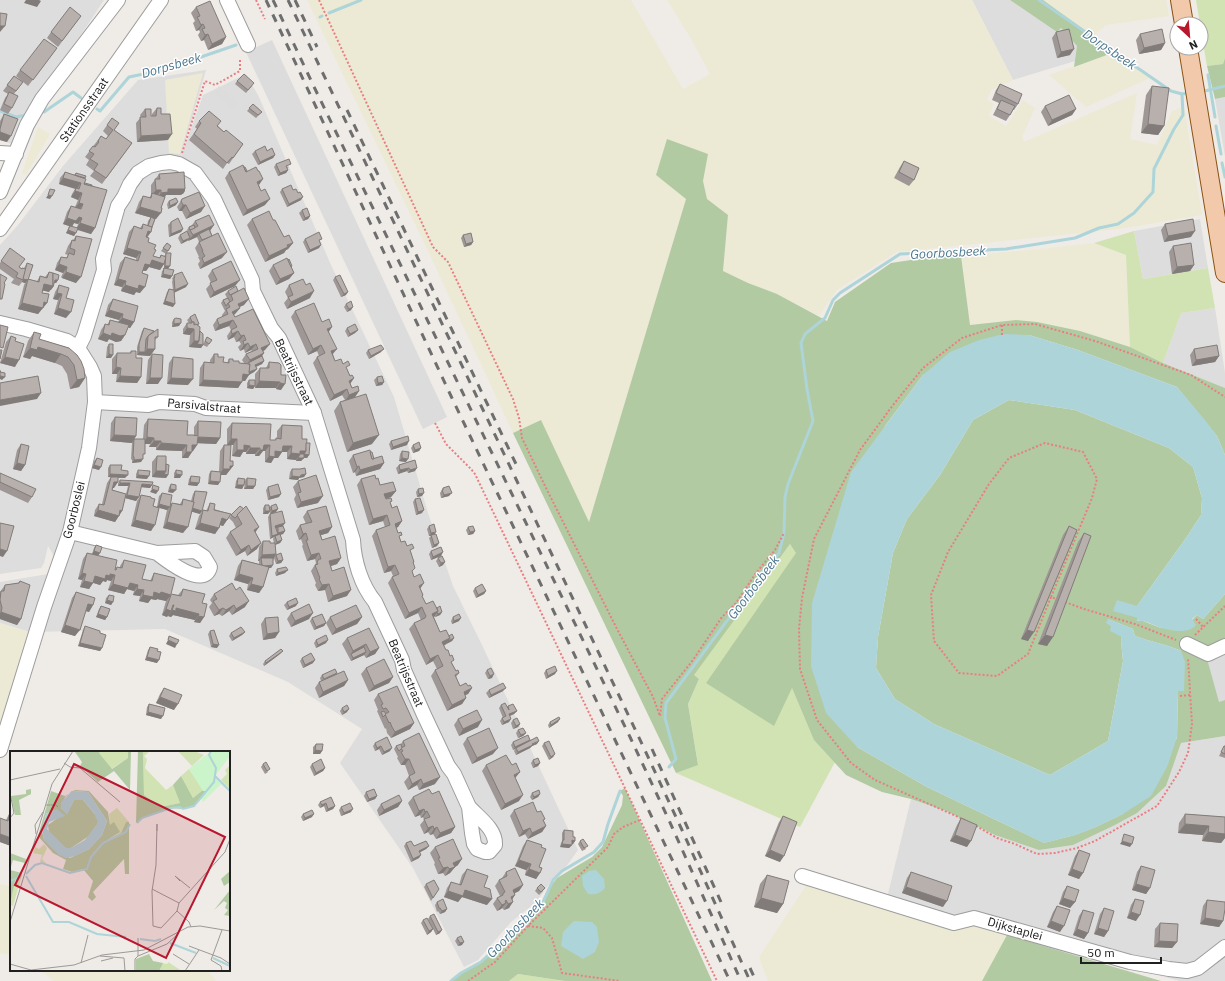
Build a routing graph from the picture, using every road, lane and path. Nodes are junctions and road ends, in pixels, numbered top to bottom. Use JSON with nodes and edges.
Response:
{"nodes":[{"id":1,"x":118,"y":0,"type":"edge"},
{"id":2,"x":161,"y":0,"type":"edge"},
{"id":3,"x":227,"y":0,"type":"edge"},
{"id":4,"x":256,"y":0,"type":"edge"},
{"id":5,"x":319,"y":0,"type":"edge"},
{"id":6,"x":1180,"y":0,"type":"edge"},
{"id":7,"x":1183,"y":16,"type":"edge"},
{"id":8,"x":265,"y":19,"type":"dead end"},
{"id":9,"x":248,"y":45,"type":"dead end"},
{"id":10,"x":1189,"y":56,"type":"edge"},
{"id":11,"x":240,"y":58,"type":"dead end"},
{"id":12,"x":0,"y":153,"type":"edge"},
{"id":13,"x":16,"y":154,"type":"junction"},
{"id":14,"x":179,"y":164,"type":"junction"},
{"id":15,"x":0,"y":192,"type":"edge"},
{"id":16,"x":2,"y":221,"type":"edge"},
{"id":17,"x":1225,"y":273,"type":"edge"},
{"id":18,"x":0,"y":323,"type":"edge"},
{"id":19,"x":1002,"y":325,"type":"junction"},
{"id":20,"x":1002,"y":336,"type":"dead end"},
{"id":21,"x":78,"y":348,"type":"junction"},
{"id":22,"x":1225,"y":397,"type":"edge"},
{"id":23,"x":95,"y":402,"type":"junction"},
{"id":24,"x":314,"y":413,"type":"junction"},
{"id":25,"x":435,"y":423,"type":"dead end"},
{"id":26,"x":70,"y":532,"type":"junction"},
{"id":27,"x":784,"y":533,"type":"dead end"},
{"id":28,"x":156,"y":553,"type":"dead end"},
{"id":29,"x":1051,"y":597,"type":"junction"},
{"id":30,"x":1058,"y":599,"type":"edge"},
{"id":31,"x":1064,"y":602,"type":"edge"},
{"id":32,"x":1225,"y":606,"type":"edge"},
{"id":33,"x":1196,"y":619,"type":"dead end"},
{"id":34,"x":1203,"y":627,"type":"junction"},
{"id":35,"x":1187,"y":644,"type":"junction"},
{"id":36,"x":1225,"y":646,"type":"edge"},
{"id":37,"x":1190,"y":695,"type":"junction"},
{"id":38,"x":1180,"y":696,"type":"dead end"},
{"id":39,"x":0,"y":750,"type":"edge"},
{"id":40,"x":469,"y":807,"type":"dead end"},
{"id":41,"x":640,"y":820,"type":"junction"},
{"id":42,"x":965,"y":820,"type":"edge"},
{"id":43,"x":972,"y":823,"type":"edge"},
{"id":44,"x":802,"y":876,"type":"dead end"},
{"id":45,"x":528,"y":926,"type":"junction"},
{"id":46,"x":1225,"y":948,"type":"edge"},
{"id":47,"x":468,"y":981,"type":"edge"},
{"id":48,"x":620,"y":981,"type":"edge"},
{"id":49,"x":717,"y":981,"type":"edge"}],
"edges":[{"from":1,"to":13,"type":"street"},
{"from":2,"to":16,"type":"street","name":"Stationsstraat"},
{"from":3,"to":9,"type":"street"},
{"from":4,"to":8,"type":"path"},
{"from":5,"to":27,"type":"path"},
{"from":6,"to":7,"type":"main road"},
{"from":10,"to":17,"type":"main road"},
{"from":11,"to":14,"type":"path"},
{"from":12,"to":13,"type":"street"},
{"from":13,"to":15,"type":"street"},
{"from":14,"to":21,"type":"street"},
{"from":14,"to":24,"type":"street","name":"Beatrijsstraat"},
{"from":18,"to":21,"type":"street"},
{"from":19,"to":20,"type":"path"},
{"from":19,"to":22,"type":"path"},
{"from":19,"to":42,"type":"path"},
{"from":21,"to":23,"type":"street","name":"Goorboslei"},
{"from":23,"to":24,"type":"street","name":"Parsivalstraat"},
{"from":23,"to":26,"type":"street","name":"Goorboslei"},
{"from":24,"to":40,"type":"street","name":"Beatrijsstraat"},
{"from":25,"to":41,"type":"path"},
{"from":26,"to":28,"type":"street"},
{"from":26,"to":39,"type":"street","name":"Goorboslei"},
{"from":29,"to":29,"type":"path"},
{"from":29,"to":30,"type":"path"},
{"from":31,"to":35,"type":"path"},
{"from":32,"to":34,"type":"path"},
{"from":33,"to":34,"type":"path"},
{"from":34,"to":35,"type":"path"},
{"from":35,"to":36,"type":"street"},
{"from":35,"to":37,"type":"path"},
{"from":37,"to":38,"type":"path"},
{"from":37,"to":43,"type":"path"},
{"from":41,"to":45,"type":"path"},
{"from":41,"to":49,"type":"path"},
{"from":44,"to":46,"type":"street","name":"Dijkstaplei"},
{"from":45,"to":47,"type":"path"},
{"from":45,"to":48,"type":"path"}]}
